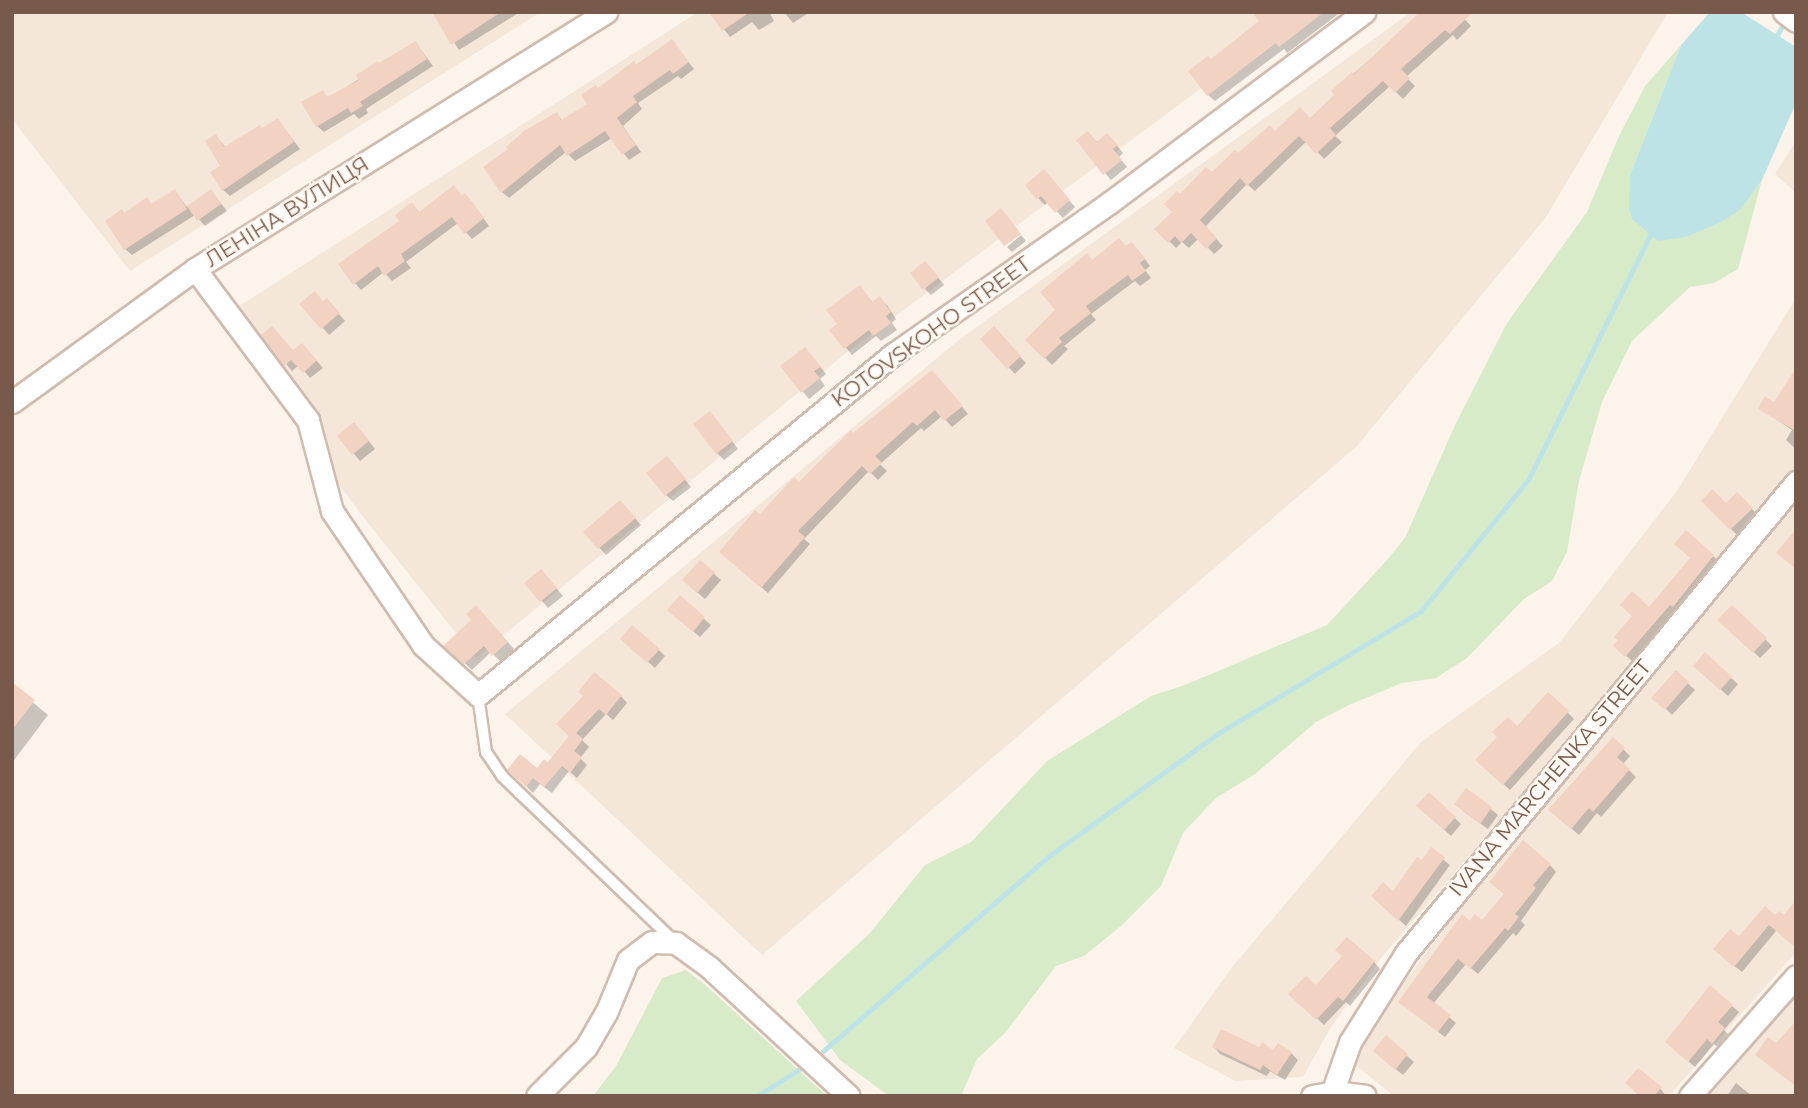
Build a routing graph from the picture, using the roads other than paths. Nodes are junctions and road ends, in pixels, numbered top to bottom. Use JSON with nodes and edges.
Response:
{"nodes":[{"id":1,"x":606,"y":12,"type":"edge"},
{"id":2,"x":1364,"y":12,"type":"edge"},
{"id":3,"x":1784,"y":12,"type":"edge"},
{"id":4,"x":1796,"y":21,"type":"edge"},
{"id":5,"x":195,"y":269,"type":"junction"},
{"id":6,"x":12,"y":402,"type":"edge"},
{"id":7,"x":1796,"y":482,"type":"edge"},
{"id":8,"x":478,"y":695,"type":"junction"},
{"id":9,"x":676,"y":943,"type":"junction"},
{"id":10,"x":1796,"y":976,"type":"edge"},
{"id":11,"x":1332,"y":1094,"type":"edge"},
{"id":12,"x":537,"y":1096,"type":"edge"},
{"id":13,"x":849,"y":1096,"type":"edge"},
{"id":14,"x":1312,"y":1096,"type":"edge"},
{"id":15,"x":1365,"y":1096,"type":"edge"},
{"id":16,"x":1690,"y":1096,"type":"edge"}],
"edges":[{"from":1,"to":5,"type":"street","name":"ЛЕНІНА ВУЛИЦЯ"},
{"from":2,"to":8,"type":"street","name":"KOTOVSKOHO STREET"},
{"from":3,"to":4,"type":"street"},
{"from":5,"to":6,"type":"street"},
{"from":5,"to":8,"type":"street","name":"ЛЕНІНА ВУЛИЦЯ"},
{"from":7,"to":11,"type":"street","name":"IVANA MARCHENKA STREET"},
{"from":8,"to":9,"type":"lane"},
{"from":9,"to":12,"type":"street"},
{"from":9,"to":13,"type":"street"},
{"from":10,"to":16,"type":"street"},
{"from":11,"to":14,"type":"street"},
{"from":11,"to":15,"type":"street"}]}
